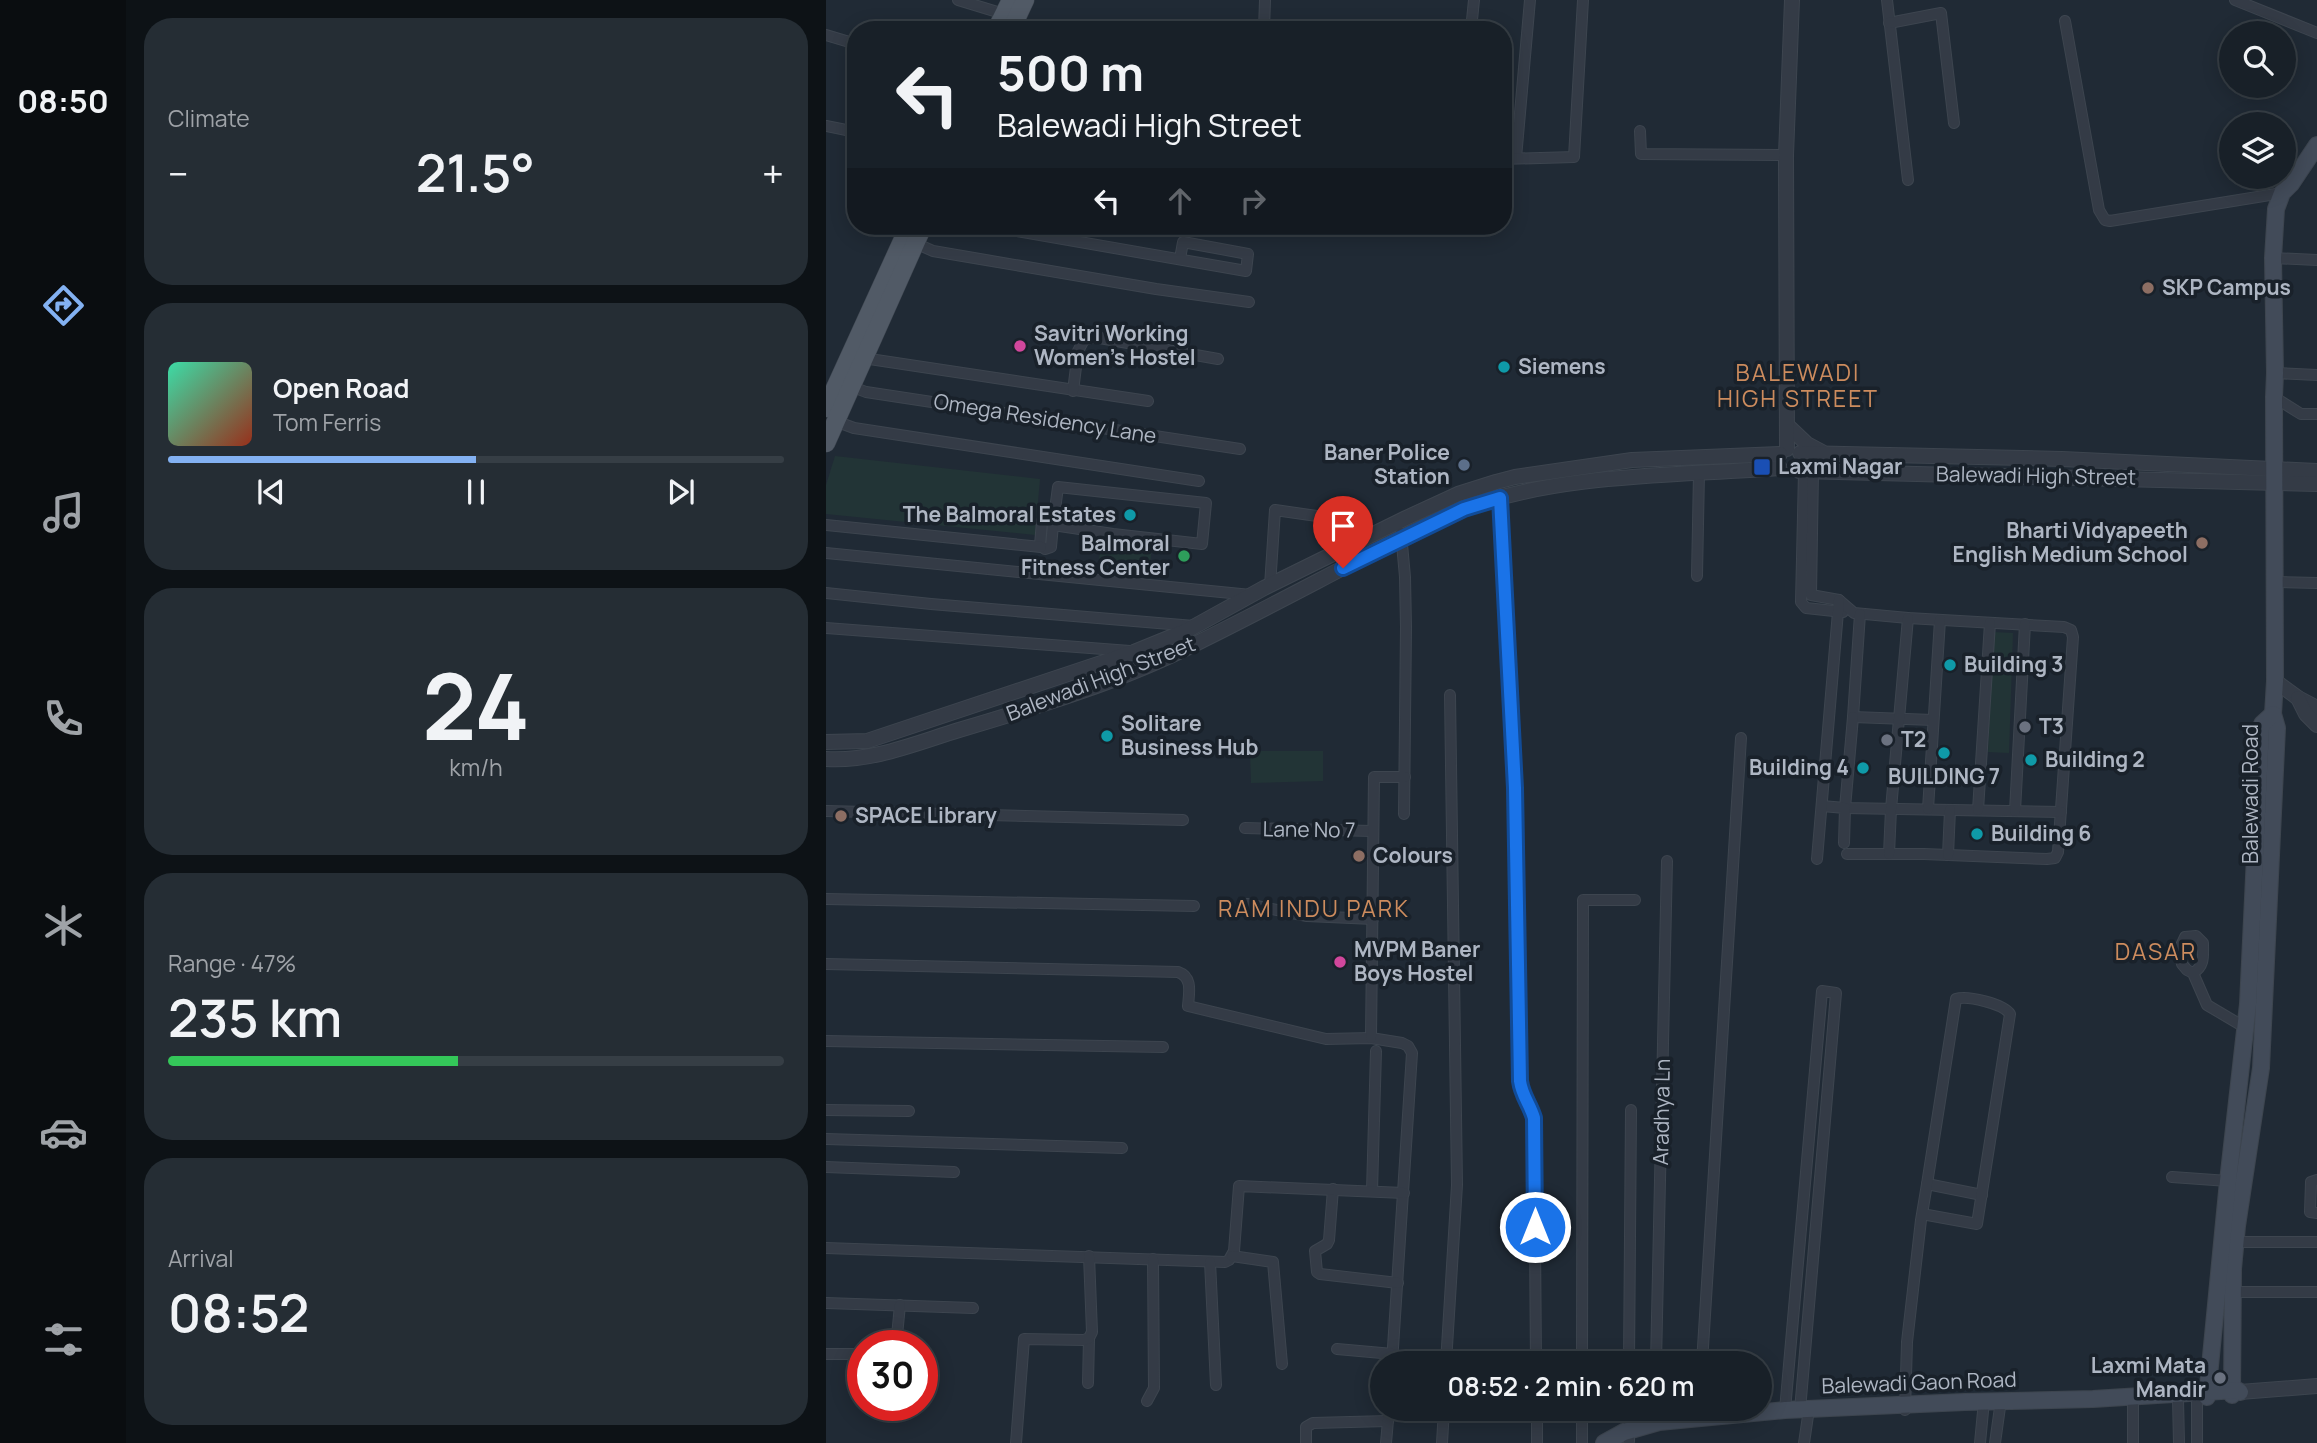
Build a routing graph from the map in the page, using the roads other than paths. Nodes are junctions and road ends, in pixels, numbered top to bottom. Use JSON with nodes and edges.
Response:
{"nodes":[{"id":1,"x":958,"y":0,"type":"edge"},
{"id":2,"x":1025,"y":0,"type":"edge"},
{"id":3,"x":1265,"y":0,"type":"edge"},
{"id":4,"x":1474,"y":0,"type":"edge"},
{"id":5,"x":1531,"y":0,"type":"edge"},
{"id":6,"x":1583,"y":0,"type":"edge"},
{"id":7,"x":1792,"y":0,"type":"edge"},
{"id":8,"x":1887,"y":0,"type":"edge"},
{"id":9,"x":2235,"y":0,"type":"edge"},
{"id":10,"x":1005,"y":18,"type":"edge"},
{"id":11,"x":1264,"y":21,"type":"edge"},
{"id":12,"x":1472,"y":21,"type":"edge"},
{"id":13,"x":2064,"y":22,"type":"dead end"},
{"id":14,"x":1889,"y":23,"type":"junction"},
{"id":15,"x":2317,"y":33,"type":"edge"},
{"id":16,"x":826,"y":35,"type":"edge"},
{"id":17,"x":847,"y":41,"type":"edge"},
{"id":18,"x":1954,"y":123,"type":"dead end"},
{"id":19,"x":826,"y":126,"type":"edge"},
{"id":20,"x":847,"y":130,"type":"edge"},
{"id":21,"x":1640,"y":131,"type":"dead end"},
{"id":22,"x":2317,"y":145,"type":"edge"},
{"id":23,"x":1786,"y":155,"type":"junction"},
{"id":24,"x":1512,"y":159,"type":"edge"},
{"id":25,"x":1516,"y":159,"type":"junction"},
{"id":26,"x":1908,"y":180,"type":"dead end"},
{"id":27,"x":2282,"y":193,"type":"junction"},
{"id":28,"x":905,"y":235,"type":"edge"},
{"id":29,"x":919,"y":235,"type":"edge"},
{"id":30,"x":1040,"y":235,"type":"edge"},
{"id":31,"x":915,"y":243,"type":"junction"},
{"id":32,"x":2273,"y":258,"type":"junction"},
{"id":33,"x":1180,"y":259,"type":"junction"},
{"id":34,"x":2317,"y":260,"type":"edge"},
{"id":35,"x":1249,"y":302,"type":"dead end"},
{"id":36,"x":863,"y":358,"type":"junction"},
{"id":37,"x":1217,"y":359,"type":"dead end"},
{"id":38,"x":2275,"y":373,"type":"junction"},
{"id":39,"x":2317,"y":375,"type":"edge"},
{"id":40,"x":850,"y":386,"type":"junction"},
{"id":41,"x":1073,"y":391,"type":"junction"},
{"id":42,"x":2274,"y":397,"type":"junction"},
{"id":43,"x":1148,"y":401,"type":"dead end"},
{"id":44,"x":2317,"y":414,"type":"edge"},
{"id":45,"x":831,"y":415,"type":"edge"},
{"id":46,"x":1787,"y":425,"type":"junction"},
{"id":47,"x":826,"y":443,"type":"edge"},
{"id":48,"x":1240,"y":449,"type":"dead end"},
{"id":49,"x":1743,"y":454,"type":"junction"},
{"id":50,"x":1826,"y":454,"type":"junction"},
{"id":51,"x":1787,"y":456,"type":"junction"},
{"id":52,"x":2317,"y":471,"type":"edge"},
{"id":53,"x":1805,"y":472,"type":"junction"},
{"id":54,"x":1699,"y":473,"type":"junction"},
{"id":55,"x":2274,"y":475,"type":"junction"},
{"id":56,"x":1199,"y":481,"type":"dead end"},
{"id":57,"x":2317,"y":484,"type":"edge"},
{"id":58,"x":1500,"y":498,"type":"junction"},
{"id":59,"x":1432,"y":506,"type":"junction"},
{"id":60,"x":1438,"y":521,"type":"junction"},
{"id":61,"x":1398,"y":522,"type":"junction"},
{"id":62,"x":826,"y":525,"type":"edge"},
{"id":63,"x":1053,"y":525,"type":"junction"},
{"id":64,"x":1402,"y":538,"type":"junction"},
{"id":65,"x":1345,"y":547,"type":"junction"},
{"id":66,"x":826,"y":552,"type":"edge"},
{"id":67,"x":1697,"y":576,"type":"dead end"},
{"id":68,"x":2274,"y":582,"type":"junction"},
{"id":69,"x":2317,"y":583,"type":"edge"},
{"id":70,"x":1270,"y":586,"type":"junction"},
{"id":71,"x":826,"y":593,"type":"edge"},
{"id":72,"x":1811,"y":594,"type":"junction"},
{"id":73,"x":1251,"y":595,"type":"junction"},
{"id":74,"x":1803,"y":606,"type":"junction"},
{"id":75,"x":1849,"y":612,"type":"junction"},
{"id":76,"x":1908,"y":618,"type":"junction"},
{"id":77,"x":1940,"y":620,"type":"junction"},
{"id":78,"x":1990,"y":623,"type":"junction"},
{"id":79,"x":2025,"y":624,"type":"junction"},
{"id":80,"x":1194,"y":626,"type":"junction"},
{"id":81,"x":826,"y":628,"type":"edge"},
{"id":82,"x":1134,"y":652,"type":"junction"},
{"id":83,"x":2275,"y":681,"type":"junction"},
{"id":84,"x":1450,"y":695,"type":"dead end"},
{"id":85,"x":2298,"y":698,"type":"junction"},
{"id":86,"x":2317,"y":701,"type":"edge"},
{"id":87,"x":2317,"y":708,"type":"edge"},
{"id":88,"x":2273,"y":714,"type":"junction"},
{"id":89,"x":1853,"y":718,"type":"junction"},
{"id":90,"x":1899,"y":719,"type":"junction"},
{"id":91,"x":1933,"y":720,"type":"junction"},
{"id":92,"x":2317,"y":725,"type":"edge"},
{"id":93,"x":1741,"y":738,"type":"dead end"},
{"id":94,"x":826,"y":743,"type":"edge"},
{"id":95,"x":826,"y":759,"type":"edge"},
{"id":96,"x":1405,"y":777,"type":"junction"},
{"id":97,"x":1822,"y":806,"type":"junction"},
{"id":98,"x":1845,"y":808,"type":"junction"},
{"id":99,"x":1891,"y":809,"type":"junction"},
{"id":100,"x":1928,"y":809,"type":"junction"},
{"id":101,"x":1950,"y":810,"type":"junction"},
{"id":102,"x":1978,"y":810,"type":"junction"},
{"id":103,"x":826,"y":811,"type":"edge"},
{"id":104,"x":2015,"y":811,"type":"junction"},
{"id":105,"x":2061,"y":812,"type":"junction"},
{"id":106,"x":1404,"y":814,"type":"dead end"},
{"id":107,"x":1183,"y":820,"type":"dead end"},
{"id":108,"x":1245,"y":828,"type":"dead end"},
{"id":109,"x":1372,"y":831,"type":"junction"},
{"id":110,"x":1889,"y":854,"type":"junction"},
{"id":111,"x":1948,"y":855,"type":"junction"},
{"id":112,"x":1817,"y":859,"type":"dead end"},
{"id":113,"x":1667,"y":861,"type":"dead end"},
{"id":114,"x":826,"y":899,"type":"edge"},
{"id":115,"x":1634,"y":900,"type":"dead end"},
{"id":116,"x":1247,"y":904,"type":"dead end"},
{"id":117,"x":1194,"y":906,"type":"dead end"},
{"id":118,"x":1373,"y":919,"type":"junction"},
{"id":119,"x":826,"y":964,"type":"edge"},
{"id":120,"x":2193,"y":973,"type":"dead end"},
{"id":121,"x":2246,"y":1028,"type":"junction"},
{"id":122,"x":1371,"y":1038,"type":"junction"},
{"id":123,"x":826,"y":1041,"type":"edge"},
{"id":124,"x":1163,"y":1047,"type":"dead end"},
{"id":125,"x":1376,"y":1051,"type":"dead end"},
{"id":126,"x":826,"y":1110,"type":"edge"},
{"id":127,"x":1631,"y":1110,"type":"dead end"},
{"id":128,"x":909,"y":1111,"type":"dead end"},
{"id":129,"x":826,"y":1139,"type":"edge"},
{"id":130,"x":1122,"y":1148,"type":"dead end"},
{"id":131,"x":826,"y":1167,"type":"edge"},
{"id":132,"x":954,"y":1172,"type":"dead end"},
{"id":133,"x":2172,"y":1177,"type":"dead end"},
{"id":134,"x":2317,"y":1180,"type":"edge"},
{"id":135,"x":2228,"y":1181,"type":"junction"},
{"id":136,"x":2245,"y":1182,"type":"junction"},
{"id":137,"x":1927,"y":1184,"type":"junction"},
{"id":138,"x":1333,"y":1189,"type":"junction"},
{"id":139,"x":1373,"y":1191,"type":"junction"},
{"id":140,"x":1404,"y":1193,"type":"junction"},
{"id":141,"x":1982,"y":1195,"type":"junction"},
{"id":142,"x":2317,"y":1213,"type":"edge"},
{"id":143,"x":1922,"y":1214,"type":"junction"},
{"id":144,"x":2236,"y":1242,"type":"junction"},
{"id":145,"x":2317,"y":1242,"type":"edge"},
{"id":146,"x":826,"y":1248,"type":"edge"},
{"id":147,"x":1089,"y":1256,"type":"junction"},
{"id":148,"x":1232,"y":1256,"type":"junction"},
{"id":149,"x":1153,"y":1259,"type":"junction"},
{"id":150,"x":1210,"y":1262,"type":"junction"},
{"id":151,"x":1398,"y":1283,"type":"junction"},
{"id":152,"x":2233,"y":1292,"type":"junction"},
{"id":153,"x":2317,"y":1292,"type":"edge"},
{"id":154,"x":826,"y":1303,"type":"edge"},
{"id":155,"x":900,"y":1305,"type":"junction"},
{"id":156,"x":973,"y":1308,"type":"dead end"},
{"id":157,"x":898,"y":1330,"type":"edge"},
{"id":158,"x":1089,"y":1338,"type":"junction"},
{"id":159,"x":2212,"y":1345,"type":"junction"},
{"id":160,"x":2233,"y":1346,"type":"junction"},
{"id":161,"x":1337,"y":1349,"type":"dead end"},
{"id":162,"x":1393,"y":1351,"type":"edge"},
{"id":163,"x":1447,"y":1351,"type":"edge"},
{"id":164,"x":1536,"y":1351,"type":"edge"},
{"id":165,"x":1582,"y":1351,"type":"edge"},
{"id":166,"x":1629,"y":1351,"type":"edge"},
{"id":167,"x":1656,"y":1351,"type":"edge"},
{"id":168,"x":1703,"y":1351,"type":"edge"},
{"id":169,"x":826,"y":1354,"type":"edge"},
{"id":170,"x":847,"y":1354,"type":"edge"},
{"id":171,"x":1370,"y":1355,"type":"edge"},
{"id":172,"x":1282,"y":1364,"type":"dead end"},
{"id":173,"x":1088,"y":1383,"type":"dead end"},
{"id":174,"x":1216,"y":1385,"type":"dead end"},
{"id":175,"x":2317,"y":1386,"type":"edge"},
{"id":176,"x":1786,"y":1390,"type":"junction"},
{"id":177,"x":1800,"y":1391,"type":"junction"},
{"id":178,"x":2235,"y":1392,"type":"junction"},
{"id":179,"x":2204,"y":1396,"type":"junction"},
{"id":180,"x":2178,"y":1399,"type":"junction"},
{"id":181,"x":1147,"y":1401,"type":"dead end"},
{"id":182,"x":2133,"y":1401,"type":"junction"},
{"id":183,"x":1992,"y":1404,"type":"junction"},
{"id":184,"x":1905,"y":1408,"type":"junction"},
{"id":185,"x":1800,"y":1411,"type":"junction"},
{"id":186,"x":1772,"y":1412,"type":"edge"},
{"id":187,"x":1388,"y":1421,"type":"joint"},
{"id":188,"x":1443,"y":1421,"type":"edge"},
{"id":189,"x":1537,"y":1421,"type":"edge"},
{"id":190,"x":1582,"y":1421,"type":"edge"},
{"id":191,"x":1649,"y":1421,"type":"edge"},
{"id":192,"x":1627,"y":1438,"type":"edge"},
{"id":193,"x":1016,"y":1443,"type":"edge"},
{"id":194,"x":1306,"y":1443,"type":"edge"},
{"id":195,"x":1386,"y":1443,"type":"edge"},
{"id":196,"x":1442,"y":1443,"type":"edge"},
{"id":197,"x":1537,"y":1443,"type":"edge"},
{"id":198,"x":1582,"y":1443,"type":"edge"},
{"id":199,"x":1604,"y":1443,"type":"edge"},
{"id":200,"x":1804,"y":1443,"type":"edge"},
{"id":201,"x":1980,"y":1443,"type":"edge"},
{"id":202,"x":1995,"y":1443,"type":"edge"},
{"id":203,"x":2133,"y":1443,"type":"edge"},
{"id":204,"x":2179,"y":1443,"type":"edge"},
{"id":205,"x":2197,"y":1443,"type":"edge"}],
"edges":[{"from":1,"to":10,"type":"street"},
{"from":2,"to":10,"type":"main road"},
{"from":3,"to":11,"type":"street"},
{"from":4,"to":12,"type":"street"},
{"from":5,"to":25,"type":"street"},
{"from":6,"to":25,"type":"street"},
{"from":7,"to":23,"type":"street"},
{"from":8,"to":14,"type":"street"},
{"from":9,"to":15,"type":"street"},
{"from":13,"to":27,"type":"street"},
{"from":14,"to":18,"type":"street"},
{"from":14,"to":26,"type":"street"},
{"from":16,"to":17,"type":"street"},
{"from":19,"to":20,"type":"street"},
{"from":21,"to":23,"type":"street"},
{"from":22,"to":27,"type":"main road"},
{"from":23,"to":46,"type":"street"},
{"from":24,"to":25,"type":"street"},
{"from":27,"to":32,"type":"main road"},
{"from":28,"to":45,"type":"main road"},
{"from":29,"to":31,"type":"main road"},
{"from":30,"to":33,"type":"street"},
{"from":31,"to":35,"type":"street"},
{"from":31,"to":36,"type":"main road"},
{"from":32,"to":34,"type":"street"},
{"from":32,"to":38,"type":"main road"},
{"from":33,"to":33,"type":"street"},
{"from":36,"to":40,"type":"main road"},
{"from":36,"to":41,"type":"street"},
{"from":37,"to":41,"type":"street"},
{"from":38,"to":39,"type":"street"},
{"from":38,"to":42,"type":"main road"},
{"from":40,"to":45,"type":"main road"},
{"from":40,"to":48,"type":"street","name":"Omega Residency Lane"},
{"from":41,"to":43,"type":"street"},
{"from":42,"to":44,"type":"street"},
{"from":42,"to":55,"type":"main road"},
{"from":45,"to":47,"type":"main road"},
{"from":45,"to":56,"type":"street"},
{"from":46,"to":49,"type":"street"},
{"from":46,"to":50,"type":"street"},
{"from":46,"to":51,"type":"street"},
{"from":49,"to":51,"type":"street","name":"Balewadi High Street"},
{"from":49,"to":59,"type":"street","name":"Balewadi High Street"},
{"from":50,"to":51,"type":"street","name":"Balewadi High Street"},
{"from":50,"to":55,"type":"street","name":"Balewadi High Street"},
{"from":51,"to":53,"type":"street"},
{"from":51,"to":54,"type":"street","name":"Balewadi High Street"},
{"from":52,"to":55,"type":"street"},
{"from":53,"to":55,"type":"street","name":"Balewadi High Street"},
{"from":53,"to":72,"type":"street"},
{"from":53,"to":74,"type":"street"},
{"from":54,"to":58,"type":"street","name":"Balewadi High Street"},
{"from":54,"to":67,"type":"street"},
{"from":55,"to":57,"type":"street"},
{"from":55,"to":68,"type":"main road"},
{"from":58,"to":60,"type":"street","name":"Balewadi High Street"},
{"from":58,"to":164,"type":"street"},
{"from":59,"to":60,"type":"street"},
{"from":59,"to":61,"type":"street","name":"Balewadi High Street"},
{"from":60,"to":64,"type":"street","name":"Balewadi High Street"},
{"from":61,"to":64,"type":"street"},
{"from":61,"to":65,"type":"street","name":"Balewadi High Street"},
{"from":62,"to":63,"type":"street"},
{"from":63,"to":63,"type":"street"},
{"from":64,"to":95,"type":"street","name":"Balewadi High Street"},
{"from":64,"to":96,"type":"street"},
{"from":65,"to":70,"type":"street","name":"Balewadi High Street"},
{"from":65,"to":70,"type":"street"},
{"from":66,"to":73,"type":"street"},
{"from":68,"to":69,"type":"street"},
{"from":68,"to":83,"type":"main road"},
{"from":70,"to":73,"type":"street","name":"Balewadi High Street"},
{"from":71,"to":80,"type":"street"},
{"from":72,"to":74,"type":"street"},
{"from":72,"to":75,"type":"street"},
{"from":73,"to":80,"type":"street","name":"Balewadi High Street"},
{"from":74,"to":75,"type":"street"},
{"from":75,"to":76,"type":"street"},
{"from":75,"to":89,"type":"street"},
{"from":75,"to":97,"type":"street"},
{"from":76,"to":77,"type":"street"},
{"from":76,"to":90,"type":"street"},
{"from":77,"to":78,"type":"street"},
{"from":77,"to":91,"type":"street"},
{"from":78,"to":79,"type":"street"},
{"from":78,"to":102,"type":"street"},
{"from":79,"to":104,"type":"street"},
{"from":79,"to":105,"type":"street"},
{"from":80,"to":82,"type":"street","name":"Balewadi High Street"},
{"from":81,"to":82,"type":"street"},
{"from":82,"to":94,"type":"street","name":"Balewadi High Street"},
{"from":83,"to":85,"type":"street"},
{"from":83,"to":86,"type":"street"},
{"from":83,"to":88,"type":"main road"},
{"from":84,"to":163,"type":"street"},
{"from":85,"to":87,"type":"street"},
{"from":85,"to":92,"type":"street"},
{"from":88,"to":121,"type":"main road","name":"Balewadi Road"},
{"from":88,"to":136,"type":"main road","name":"Balewadi Road"},
{"from":89,"to":90,"type":"street"},
{"from":89,"to":98,"type":"street"},
{"from":90,"to":91,"type":"street"},
{"from":90,"to":99,"type":"street"},
{"from":91,"to":100,"type":"street"},
{"from":93,"to":168,"type":"street"},
{"from":96,"to":106,"type":"street"},
{"from":96,"to":109,"type":"street"},
{"from":97,"to":98,"type":"street"},
{"from":97,"to":112,"type":"street"},
{"from":98,"to":99,"type":"street"},
{"from":98,"to":110,"type":"street"},
{"from":99,"to":100,"type":"street"},
{"from":99,"to":110,"type":"street"},
{"from":100,"to":101,"type":"street"},
{"from":101,"to":102,"type":"street"},
{"from":101,"to":111,"type":"street"},
{"from":102,"to":104,"type":"street"},
{"from":103,"to":107,"type":"street"},
{"from":104,"to":105,"type":"street"},
{"from":105,"to":111,"type":"street"},
{"from":108,"to":109,"type":"street","name":"Lane No 7"},
{"from":109,"to":118,"type":"street"},
{"from":110,"to":111,"type":"street"},
{"from":113,"to":167,"type":"street","name":"Aradhya Ln"},
{"from":114,"to":117,"type":"street"},
{"from":115,"to":165,"type":"street"},
{"from":116,"to":118,"type":"street"},
{"from":118,"to":122,"type":"street"},
{"from":119,"to":122,"type":"street"},
{"from":120,"to":121,"type":"street"},
{"from":121,"to":135,"type":"main road","name":"Balewadi Road"},
{"from":122,"to":140,"type":"street"},
{"from":123,"to":124,"type":"street"},
{"from":125,"to":139,"type":"street"},
{"from":126,"to":128,"type":"street"},
{"from":127,"to":166,"type":"street"},
{"from":129,"to":130,"type":"street"},
{"from":131,"to":132,"type":"street"},
{"from":133,"to":135,"type":"street"},
{"from":134,"to":142,"type":"street"},
{"from":135,"to":136,"type":"main road"},
{"from":135,"to":159,"type":"main road","name":"Balewadi Road"},
{"from":136,"to":144,"type":"main road","name":"Balewadi Road"},
{"from":137,"to":141,"type":"street"},
{"from":137,"to":141,"type":"street"},
{"from":137,"to":143,"type":"street"},
{"from":138,"to":139,"type":"street"},
{"from":138,"to":148,"type":"street"},
{"from":138,"to":151,"type":"street"},
{"from":139,"to":140,"type":"street"},
{"from":140,"to":151,"type":"street"},
{"from":141,"to":143,"type":"street"},
{"from":143,"to":184,"type":"street"},
{"from":144,"to":145,"type":"street"},
{"from":144,"to":152,"type":"main road","name":"Balewadi Road"},
{"from":146,"to":147,"type":"street"},
{"from":147,"to":149,"type":"street"},
{"from":147,"to":158,"type":"street"},
{"from":148,"to":150,"type":"street"},
{"from":148,"to":172,"type":"street"},
{"from":149,"to":150,"type":"street"},
{"from":149,"to":181,"type":"street"},
{"from":150,"to":174,"type":"street"},
{"from":151,"to":162,"type":"street"},
{"from":152,"to":153,"type":"street"},
{"from":152,"to":160,"type":"main road","name":"Balewadi Road"},
{"from":154,"to":155,"type":"street"},
{"from":155,"to":156,"type":"street"},
{"from":155,"to":157,"type":"street"},
{"from":158,"to":173,"type":"street"},
{"from":158,"to":193,"type":"street"},
{"from":159,"to":160,"type":"main road"},
{"from":159,"to":179,"type":"main road","name":"Balewadi Road"},
{"from":160,"to":178,"type":"main road","name":"Balewadi Road"},
{"from":161,"to":171,"type":"street"},
{"from":169,"to":170,"type":"street"},
{"from":175,"to":178,"type":"street","name":"Balewadi Gaon Road"},
{"from":176,"to":177,"type":"street"},
{"from":176,"to":177,"type":"street"},
{"from":176,"to":185,"type":"street"},
{"from":177,"to":185,"type":"street"},
{"from":178,"to":179,"type":"main road","name":"Balewadi Gaon Road"},
{"from":179,"to":180,"type":"main road","name":"Balewadi Gaon Road"},
{"from":179,"to":183,"type":"main road","name":"Balewadi Gaon Road"},
{"from":179,"to":205,"type":"street"},
{"from":180,"to":182,"type":"main road","name":"Balewadi Gaon Road"},
{"from":180,"to":204,"type":"street"},
{"from":182,"to":183,"type":"main road","name":"Balewadi Gaon Road"},
{"from":182,"to":203,"type":"street"},
{"from":183,"to":184,"type":"main road","name":"Balewadi Gaon Road"},
{"from":183,"to":201,"type":"street"},
{"from":183,"to":202,"type":"street"},
{"from":184,"to":185,"type":"main road","name":"Balewadi Gaon Road"},
{"from":185,"to":186,"type":"main road","name":"Balewadi Gaon Road"},
{"from":185,"to":192,"type":"main road","name":"Balewadi Gaon Road"},
{"from":185,"to":200,"type":"street"},
{"from":187,"to":194,"type":"street"},
{"from":187,"to":195,"type":"street"},
{"from":188,"to":196,"type":"street"},
{"from":189,"to":197,"type":"street"},
{"from":190,"to":198,"type":"street"},
{"from":191,"to":192,"type":"main road","name":"Balewadi Gaon Road"},
{"from":192,"to":199,"type":"main road","name":"Balewadi Gaon Road"}]}
